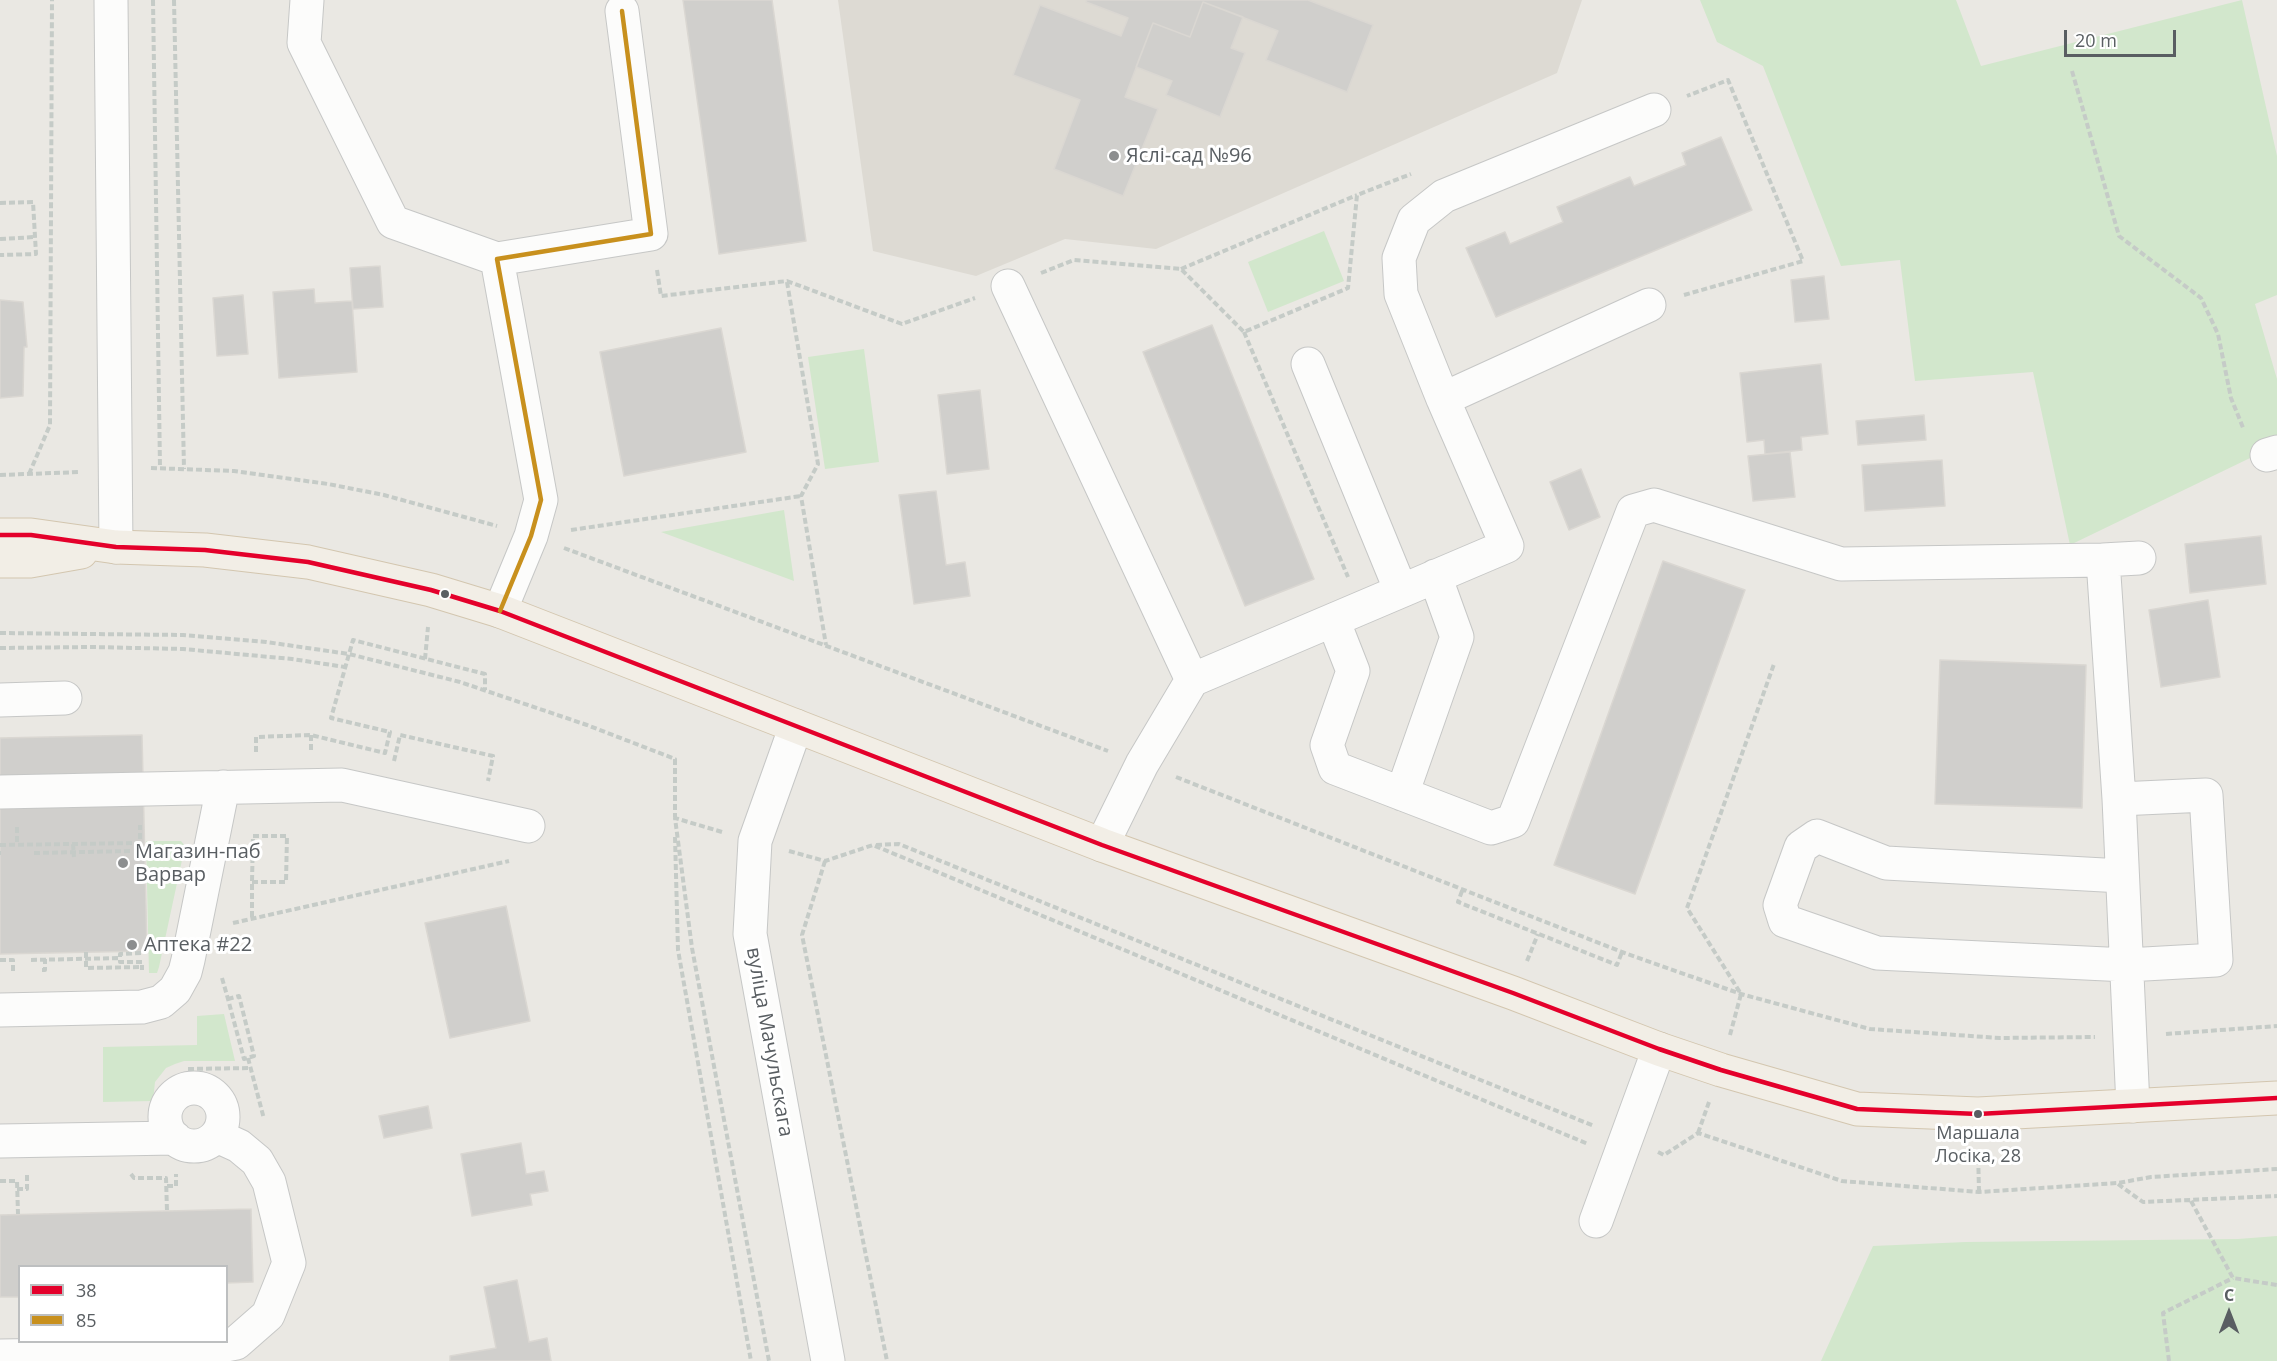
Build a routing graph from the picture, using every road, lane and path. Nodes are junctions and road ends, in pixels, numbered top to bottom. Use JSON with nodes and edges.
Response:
{"nodes":[{"id":1,"x":52,"y":0,"type":"edge"},
{"id":2,"x":111,"y":0,"type":"edge"},
{"id":3,"x":153,"y":0,"type":"edge"},
{"id":4,"x":174,"y":0,"type":"edge"},
{"id":5,"x":307,"y":0,"type":"edge"},
{"id":6,"x":622,"y":11,"type":"dead end"},
{"id":7,"x":2072,"y":72,"type":"dead end"},
{"id":8,"x":1654,"y":110,"type":"joint"},
{"id":9,"x":1412,"y":174,"type":"dead end"},
{"id":10,"x":1357,"y":195,"type":"junction"},
{"id":11,"x":0,"y":203,"type":"edge"},
{"id":12,"x":651,"y":234,"type":"junction"},
{"id":13,"x":35,"y":237,"type":"junction"},
{"id":14,"x":0,"y":239,"type":"edge"},
{"id":15,"x":0,"y":255,"type":"edge"},
{"id":16,"x":498,"y":259,"type":"junction"},
{"id":17,"x":1181,"y":269,"type":"junction"},
{"id":18,"x":787,"y":281,"type":"junction"},
{"id":19,"x":1008,"y":286,"type":"junction"},
{"id":20,"x":1649,"y":305,"type":"joint"},
{"id":21,"x":1244,"y":332,"type":"junction"},
{"id":22,"x":1308,"y":364,"type":"dead end"},
{"id":23,"x":1443,"y":399,"type":"junction"},
{"id":24,"x":2272,"y":454,"type":"edge"},
{"id":25,"x":160,"y":467,"type":"dead end"},
{"id":26,"x":184,"y":469,"type":"dead end"},
{"id":27,"x":0,"y":475,"type":"edge"},
{"id":28,"x":801,"y":496,"type":"junction"},
{"id":29,"x":0,"y":536,"type":"edge"},
{"id":30,"x":531,"y":536,"type":"junction"},
{"id":31,"x":116,"y":547,"type":"junction"},
{"id":32,"x":2139,"y":558,"type":"dead end"},
{"id":33,"x":2103,"y":560,"type":"junction"},
{"id":34,"x":0,"y":561,"type":"edge"},
{"id":35,"x":1435,"y":576,"type":"junction"},
{"id":36,"x":1401,"y":591,"type":"junction"},
{"id":37,"x":500,"y":611,"type":"junction"},
{"id":38,"x":1347,"y":614,"type":"junction"},
{"id":39,"x":0,"y":633,"type":"edge"},
{"id":40,"x":826,"y":645,"type":"dead end"},
{"id":41,"x":0,"y":648,"type":"edge"},
{"id":42,"x":349,"y":654,"type":"junction"},
{"id":43,"x":1774,"y":664,"type":"dead end"},
{"id":44,"x":345,"y":667,"type":"junction"},
{"id":45,"x":1192,"y":680,"type":"junction"},
{"id":46,"x":485,"y":690,"type":"junction"},
{"id":47,"x":65,"y":698,"type":"dead end"},
{"id":48,"x":0,"y":700,"type":"edge"},
{"id":49,"x":796,"y":726,"type":"junction"},
{"id":50,"x":322,"y":753,"type":"dead end"},
{"id":51,"x":392,"y":769,"type":"dead end"},
{"id":52,"x":487,"y":785,"type":"dead end"},
{"id":53,"x":223,"y":788,"type":"junction"},
{"id":54,"x":0,"y":792,"type":"edge"},
{"id":55,"x":1402,"y":794,"type":"junction"},
{"id":56,"x":2119,"y":799,"type":"junction"},
{"id":57,"x":675,"y":818,"type":"junction"},
{"id":58,"x":528,"y":826,"type":"joint"},
{"id":59,"x":754,"y":842,"type":"junction"},
{"id":60,"x":140,"y":843,"type":"dead end"},
{"id":61,"x":73,"y":844,"type":"junction"},
{"id":62,"x":0,"y":845,"type":"edge"},
{"id":63,"x":873,"y":845,"type":"junction"},
{"id":64,"x":1102,"y":845,"type":"junction"},
{"id":65,"x":133,"y":851,"type":"dead end"},
{"id":66,"x":34,"y":853,"type":"dead end"},
{"id":67,"x":74,"y":854,"type":"junction"},
{"id":68,"x":825,"y":861,"type":"junction"},
{"id":69,"x":2122,"y":876,"type":"junction"},
{"id":70,"x":252,"y":882,"type":"junction"},
{"id":71,"x":1462,"y":891,"type":"dead end"},
{"id":72,"x":252,"y":919,"type":"junction"},
{"id":73,"x":225,"y":925,"type":"dead end"},
{"id":74,"x":86,"y":952,"type":"dead end"},
{"id":75,"x":1622,"y":952,"type":"dead end"},
{"id":76,"x":141,"y":953,"type":"dead end"},
{"id":77,"x":86,"y":958,"type":"junction"},
{"id":78,"x":120,"y":958,"type":"junction"},
{"id":79,"x":45,"y":959,"type":"junction"},
{"id":80,"x":0,"y":960,"type":"edge"},
{"id":81,"x":31,"y":960,"type":"dead end"},
{"id":82,"x":134,"y":962,"type":"dead end"},
{"id":83,"x":2127,"y":965,"type":"junction"},
{"id":84,"x":142,"y":967,"type":"dead end"},
{"id":85,"x":45,"y":970,"type":"dead end"},
{"id":86,"x":13,"y":971,"type":"dead end"},
{"id":87,"x":1741,"y":994,"type":"dead end"},
{"id":88,"x":228,"y":999,"type":"dead end"},
{"id":89,"x":230,"y":1006,"type":"dead end"},
{"id":90,"x":0,"y":1011,"type":"edge"},
{"id":91,"x":1659,"y":1049,"type":"junction"},
{"id":92,"x":248,"y":1058,"type":"junction"},
{"id":93,"x":251,"y":1068,"type":"junction"},
{"id":94,"x":188,"y":1069,"type":"dead end"},
{"id":95,"x":2277,"y":1098,"type":"edge"},
{"id":96,"x":2133,"y":1106,"type":"junction"},
{"id":97,"x":265,"y":1124,"type":"dead end"},
{"id":98,"x":1612,"y":1133,"type":"junction"},
{"id":99,"x":217,"y":1136,"type":"junction"},
{"id":100,"x":175,"y":1138,"type":"junction"},
{"id":101,"x":0,"y":1142,"type":"edge"},
{"id":102,"x":2277,"y":1169,"type":"edge"},
{"id":103,"x":176,"y":1177,"type":"dead end"},
{"id":104,"x":140,"y":1178,"type":"dead end"},
{"id":105,"x":0,"y":1181,"type":"edge"},
{"id":106,"x":27,"y":1181,"type":"dead end"},
{"id":107,"x":2118,"y":1184,"type":"junction"},
{"id":108,"x":166,"y":1186,"type":"junction"},
{"id":109,"x":17,"y":1189,"type":"junction"},
{"id":110,"x":2277,"y":1196,"type":"edge"},
{"id":111,"x":2191,"y":1201,"type":"junction"},
{"id":112,"x":167,"y":1211,"type":"dead end"},
{"id":113,"x":18,"y":1214,"type":"dead end"},
{"id":114,"x":1596,"y":1221,"type":"dead end"},
{"id":115,"x":2233,"y":1278,"type":"junction"},
{"id":116,"x":2277,"y":1285,"type":"edge"},
{"id":117,"x":0,"y":1356,"type":"edge"},
{"id":118,"x":751,"y":1361,"type":"edge"},
{"id":119,"x":769,"y":1361,"type":"edge"},
{"id":120,"x":828,"y":1361,"type":"edge"},
{"id":121,"x":887,"y":1361,"type":"edge"},
{"id":122,"x":2169,"y":1361,"type":"edge"}],
"edges":[{"from":1,"to":27,"type":"path"},
{"from":2,"to":31,"type":"street"},
{"from":3,"to":25,"type":"path"},
{"from":4,"to":26,"type":"path"},
{"from":5,"to":16,"type":"street"},
{"from":6,"to":12,"type":"street"},
{"from":7,"to":24,"type":"path"},
{"from":8,"to":20,"type":"path"},
{"from":8,"to":23,"type":"street"},
{"from":9,"to":10,"type":"path"},
{"from":10,"to":17,"type":"path"},
{"from":10,"to":21,"type":"path"},
{"from":11,"to":13,"type":"path"},
{"from":12,"to":16,"type":"street"},
{"from":12,"to":18,"type":"path"},
{"from":13,"to":14,"type":"path"},
{"from":13,"to":15,"type":"path"},
{"from":16,"to":30,"type":"street"},
{"from":17,"to":19,"type":"path"},
{"from":17,"to":21,"type":"path"},
{"from":18,"to":19,"type":"path"},
{"from":18,"to":28,"type":"path"},
{"from":19,"to":45,"type":"street"},
{"from":20,"to":23,"type":"street"},
{"from":21,"to":38,"type":"path"},
{"from":22,"to":36,"type":"street"},
{"from":23,"to":35,"type":"street"},
{"from":28,"to":30,"type":"path"},
{"from":28,"to":40,"type":"path"},
{"from":29,"to":31,"type":"main road"},
{"from":30,"to":37,"type":"street"},
{"from":31,"to":34,"type":"main road"},
{"from":31,"to":37,"type":"main road"},
{"from":32,"to":33,"type":"street"},
{"from":33,"to":55,"type":"street"},
{"from":33,"to":56,"type":"street"},
{"from":35,"to":36,"type":"street"},
{"from":35,"to":55,"type":"street"},
{"from":36,"to":38,"type":"street"},
{"from":37,"to":49,"type":"main road"},
{"from":38,"to":45,"type":"street"},
{"from":38,"to":55,"type":"street"},
{"from":39,"to":42,"type":"path"},
{"from":41,"to":44,"type":"path"},
{"from":42,"to":44,"type":"path"},
{"from":42,"to":46,"type":"path"},
{"from":42,"to":46,"type":"path"},
{"from":43,"to":87,"type":"path"},
{"from":44,"to":50,"type":"path"},
{"from":45,"to":64,"type":"street"},
{"from":46,"to":57,"type":"path"},
{"from":47,"to":48,"type":"street"},
{"from":49,"to":59,"type":"street","name":"вуліца Мачульскага"},
{"from":49,"to":64,"type":"main road"},
{"from":51,"to":52,"type":"path"},
{"from":53,"to":54,"type":"street"},
{"from":53,"to":58,"type":"street"},
{"from":53,"to":90,"type":"street"},
{"from":56,"to":69,"type":"street"},
{"from":56,"to":83,"type":"street"},
{"from":57,"to":59,"type":"path"},
{"from":57,"to":118,"type":"path"},
{"from":57,"to":119,"type":"path"},
{"from":58,"to":72,"type":"path"},
{"from":59,"to":68,"type":"path"},
{"from":59,"to":120,"type":"street","name":"вуліца Мачульскага"},
{"from":60,"to":61,"type":"path"},
{"from":61,"to":62,"type":"path"},
{"from":61,"to":67,"type":"path"},
{"from":63,"to":68,"type":"path"},
{"from":63,"to":98,"type":"path"},
{"from":63,"to":98,"type":"path"},
{"from":64,"to":91,"type":"main road"},
{"from":65,"to":67,"type":"path"},
{"from":66,"to":67,"type":"path"},
{"from":68,"to":121,"type":"path"},
{"from":69,"to":83,"type":"street"},
{"from":69,"to":83,"type":"street"},
{"from":70,"to":70,"type":"path"},
{"from":70,"to":72,"type":"path"},
{"from":71,"to":75,"type":"path"},
{"from":72,"to":73,"type":"path"},
{"from":74,"to":77,"type":"path"},
{"from":76,"to":78,"type":"path"},
{"from":77,"to":78,"type":"path"},
{"from":77,"to":79,"type":"path"},
{"from":77,"to":84,"type":"path"},
{"from":78,"to":82,"type":"path"},
{"from":79,"to":81,"type":"path"},
{"from":79,"to":85,"type":"path"},
{"from":80,"to":86,"type":"path"},
{"from":83,"to":96,"type":"street"},
{"from":88,"to":92,"type":"path"},
{"from":89,"to":92,"type":"path"},
{"from":91,"to":96,"type":"main road"},
{"from":91,"to":98,"type":"street"},
{"from":92,"to":93,"type":"path"},
{"from":93,"to":94,"type":"path"},
{"from":93,"to":97,"type":"path"},
{"from":95,"to":96,"type":"main road"},
{"from":98,"to":107,"type":"path"},
{"from":98,"to":114,"type":"street"},
{"from":99,"to":100,"type":"street"},
{"from":99,"to":100,"type":"street"},
{"from":99,"to":117,"type":"street"},
{"from":100,"to":101,"type":"street"},
{"from":102,"to":107,"type":"path"},
{"from":103,"to":108,"type":"path"},
{"from":104,"to":108,"type":"path"},
{"from":105,"to":109,"type":"path"},
{"from":106,"to":109,"type":"path"},
{"from":107,"to":111,"type":"path"},
{"from":108,"to":112,"type":"path"},
{"from":109,"to":113,"type":"path"},
{"from":110,"to":111,"type":"path"},
{"from":111,"to":115,"type":"path"},
{"from":115,"to":116,"type":"path"},
{"from":115,"to":122,"type":"path"}]}
